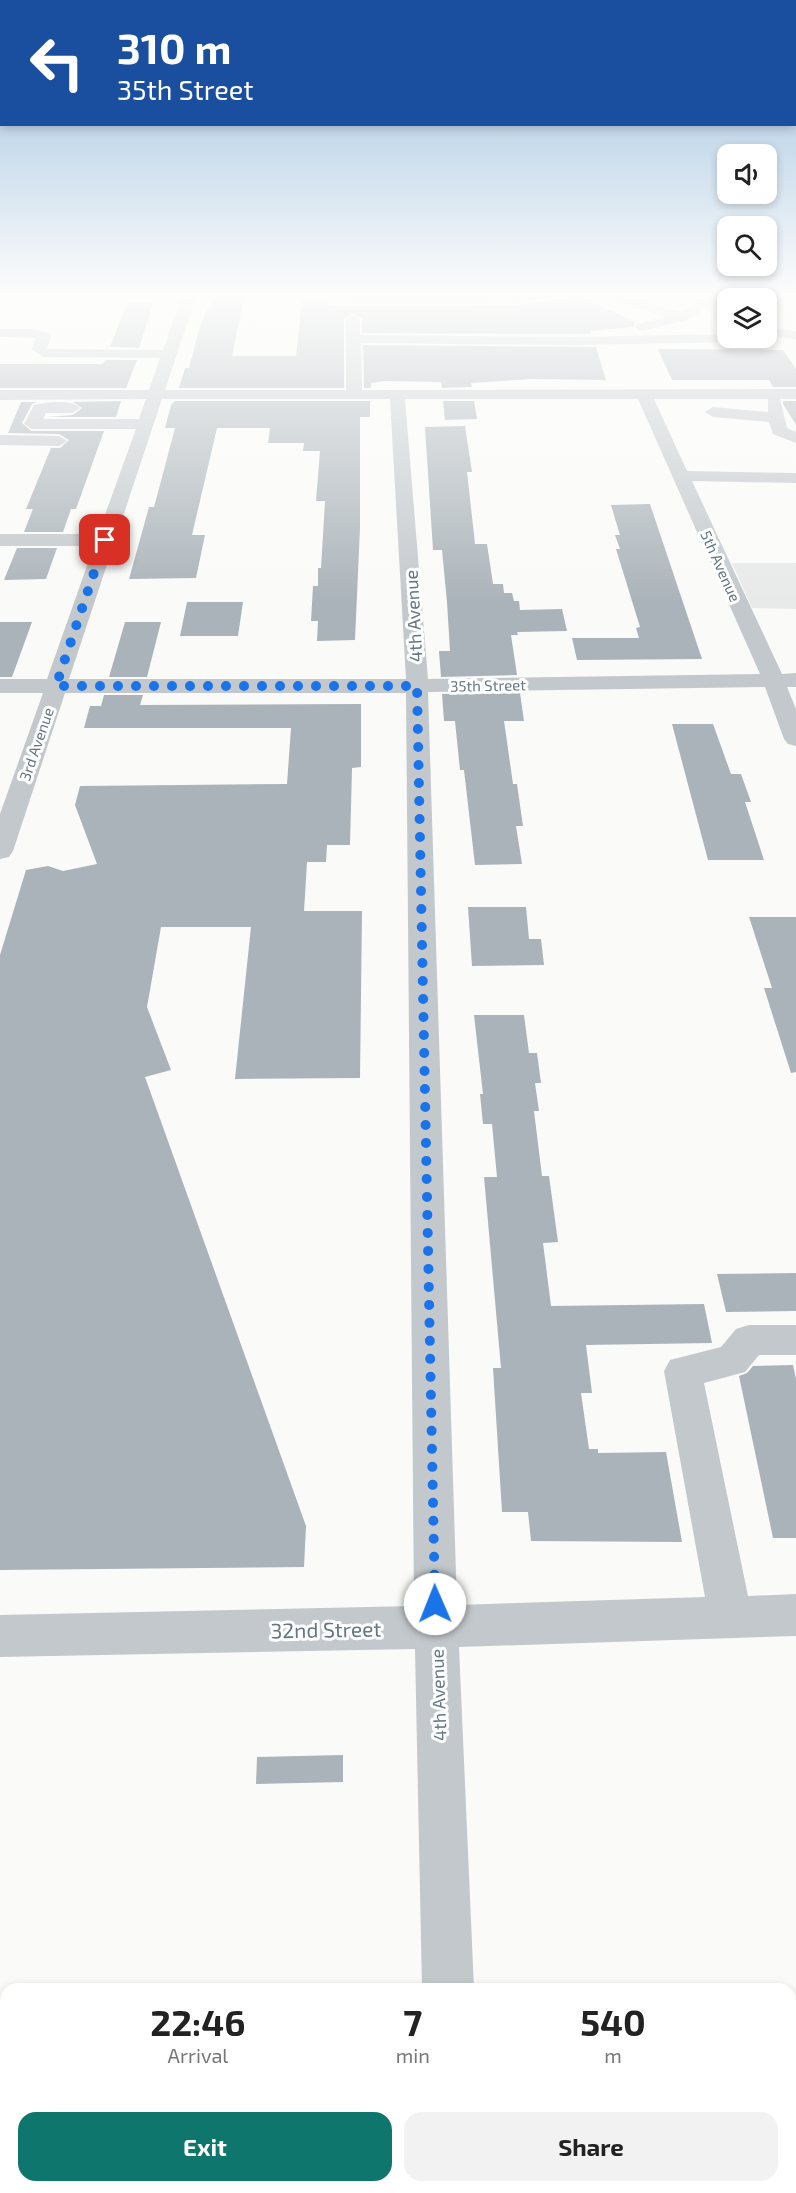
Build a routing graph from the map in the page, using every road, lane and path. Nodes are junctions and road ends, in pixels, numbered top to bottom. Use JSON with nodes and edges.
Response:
{"nodes":[{"id":1,"x":43,"y":398,"type":"edge"},
{"id":2,"x":107,"y":398,"type":"edge"},
{"id":3,"x":153,"y":398,"type":"edge"},
{"id":4,"x":397,"y":398,"type":"edge"},
{"id":5,"x":646,"y":398,"type":"edge"},
{"id":6,"x":774,"y":398,"type":"edge"},
{"id":7,"x":78,"y":401,"type":"junction"},
{"id":8,"x":94,"y":408,"type":"dead end"},
{"id":9,"x":674,"y":412,"type":"dead end"},
{"id":10,"x":696,"y":412,"type":"dead end"},
{"id":11,"x":652,"y":413,"type":"junction"},
{"id":12,"x":775,"y":418,"type":"junction"},
{"id":13,"x":70,"y":424,"type":"junction"},
{"id":14,"x":141,"y":432,"type":"junction"},
{"id":15,"x":796,"y":438,"type":"edge"},
{"id":16,"x":0,"y":440,"type":"edge"},
{"id":17,"x":73,"y":441,"type":"dead end"},
{"id":18,"x":109,"y":441,"type":"dead end"},
{"id":19,"x":681,"y":476,"type":"junction"},
{"id":20,"x":734,"y":477,"type":"junction"},
{"id":21,"x":796,"y":478,"type":"edge"},
{"id":22,"x":796,"y":496,"type":"edge"},
{"id":23,"x":0,"y":540,"type":"edge"},
{"id":24,"x":105,"y":540,"type":"junction"},
{"id":25,"x":785,"y":681,"type":"edge"},
{"id":26,"x":0,"y":686,"type":"edge"},
{"id":27,"x":56,"y":686,"type":"junction"},
{"id":28,"x":417,"y":686,"type":"junction"},
{"id":29,"x":796,"y":739,"type":"edge"},
{"id":30,"x":0,"y":851,"type":"edge"},
{"id":31,"x":796,"y":1340,"type":"edge"},
{"id":32,"x":796,"y":1615,"type":"edge"},
{"id":33,"x":731,"y":1617,"type":"junction"},
{"id":34,"x":436,"y":1627,"type":"junction"},
{"id":35,"x":0,"y":1636,"type":"edge"},
{"id":36,"x":448,"y":1983,"type":"edge"}],
"edges":[{"from":1,"to":7,"type":"street"},
{"from":2,"to":7,"type":"street"},
{"from":3,"to":14,"type":"street","name":"3rd Avenue"},
{"from":4,"to":28,"type":"street","name":"4th Avenue"},
{"from":5,"to":11,"type":"street","name":"5th Avenue"},
{"from":6,"to":12,"type":"street"},
{"from":7,"to":8,"type":"street"},
{"from":7,"to":13,"type":"street"},
{"from":7,"to":13,"type":"street"},
{"from":9,"to":11,"type":"street"},
{"from":10,"to":12,"type":"street"},
{"from":11,"to":19,"type":"street","name":"5th Avenue"},
{"from":12,"to":15,"type":"street"},
{"from":13,"to":14,"type":"street"},
{"from":14,"to":18,"type":"street"},
{"from":14,"to":24,"type":"street","name":"3rd Avenue"},
{"from":16,"to":17,"type":"street"},
{"from":19,"to":20,"type":"street"},
{"from":19,"to":25,"type":"street","name":"5th Avenue"},
{"from":20,"to":21,"type":"street"},
{"from":20,"to":22,"type":"street"},
{"from":23,"to":24,"type":"street"},
{"from":24,"to":27,"type":"street","name":"3rd Avenue"},
{"from":25,"to":28,"type":"street","name":"35th Street"},
{"from":25,"to":29,"type":"street","name":"5th Avenue"},
{"from":26,"to":27,"type":"street","name":"35th Street"},
{"from":27,"to":28,"type":"street","name":"35th Street"},
{"from":27,"to":30,"type":"street","name":"3rd Avenue"},
{"from":28,"to":34,"type":"street","name":"4th Avenue"},
{"from":31,"to":33,"type":"street"},
{"from":32,"to":33,"type":"street","name":"32nd Street"},
{"from":33,"to":34,"type":"street","name":"32nd Street"},
{"from":34,"to":35,"type":"street","name":"32nd Street"},
{"from":34,"to":36,"type":"street","name":"4th Avenue"}]}
